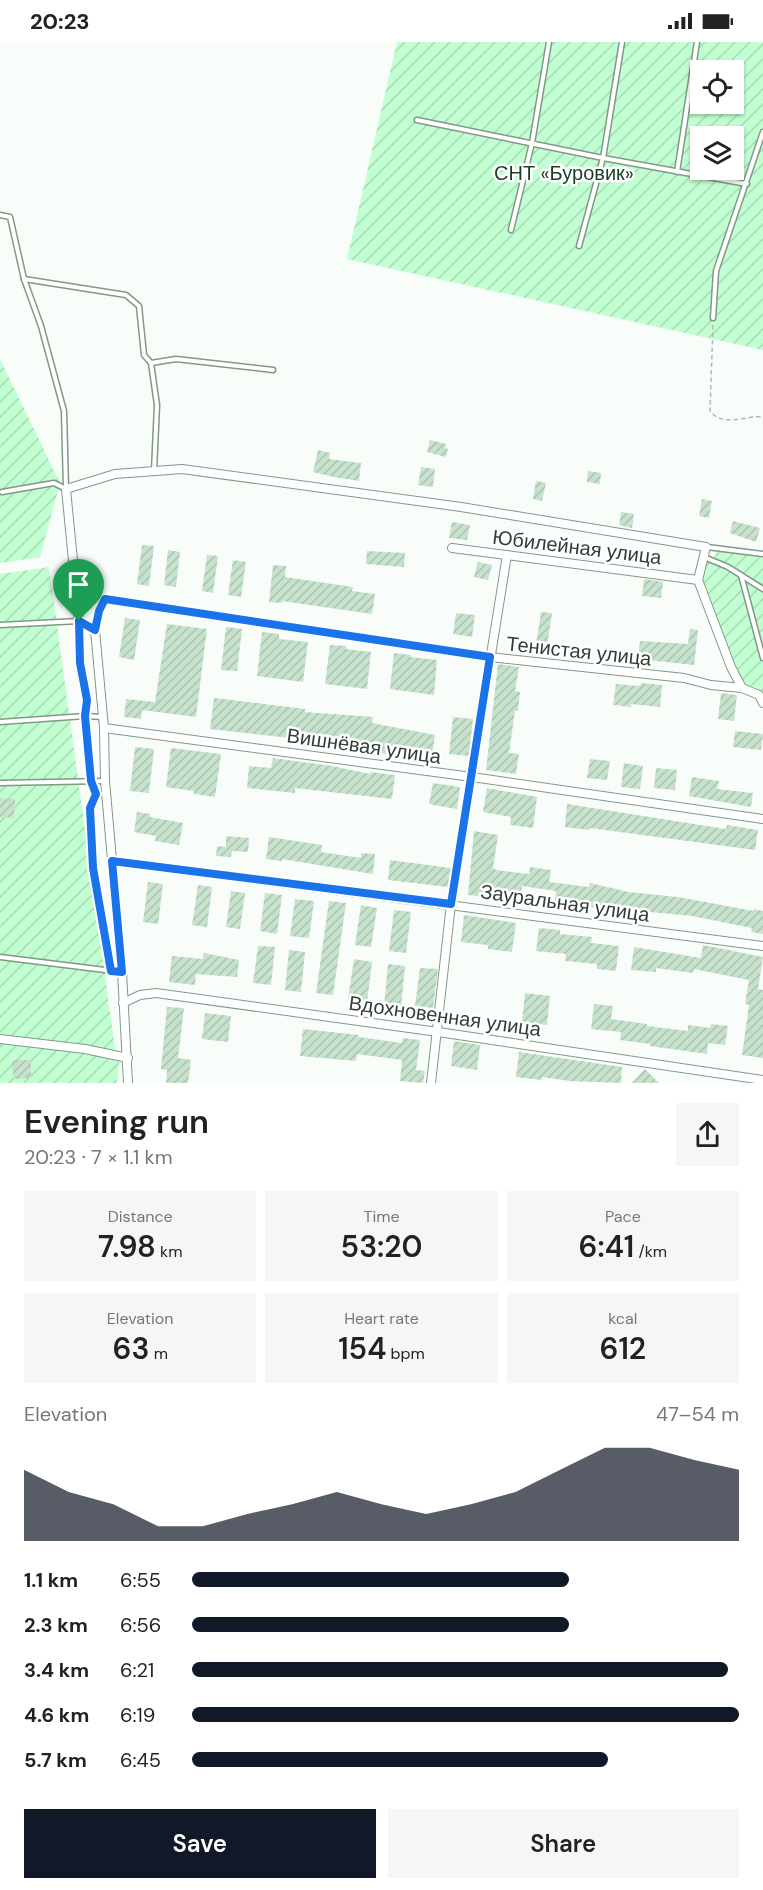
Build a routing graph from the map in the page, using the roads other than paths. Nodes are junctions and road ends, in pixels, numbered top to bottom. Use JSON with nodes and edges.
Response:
{"nodes":[{"id":1,"x":549,"y":42,"type":"edge"},
{"id":2,"x":622,"y":42,"type":"edge"},
{"id":3,"x":697,"y":42,"type":"edge"},
{"id":4,"x":417,"y":120,"type":"dead end"},
{"id":5,"x":763,"y":132,"type":"edge"},
{"id":6,"x":532,"y":143,"type":"junction"},
{"id":7,"x":603,"y":158,"type":"junction"},
{"id":8,"x":677,"y":172,"type":"junction"},
{"id":9,"x":747,"y":184,"type":"junction"},
{"id":10,"x":0,"y":214,"type":"edge"},
{"id":11,"x":510,"y":230,"type":"dead end"},
{"id":12,"x":579,"y":246,"type":"dead end"},
{"id":13,"x":24,"y":279,"type":"junction"},
{"id":14,"x":713,"y":318,"type":"road end"},
{"id":15,"x":151,"y":363,"type":"junction"},
{"id":16,"x":273,"y":370,"type":"dead end"},
{"id":17,"x":154,"y":471,"type":"junction"},
{"id":18,"x":66,"y":489,"type":"junction"},
{"id":19,"x":1,"y":491,"type":"edge"},
{"id":20,"x":706,"y":547,"type":"junction"},
{"id":21,"x":452,"y":548,"type":"dead end"},
{"id":22,"x":763,"y":554,"type":"edge"},
{"id":23,"x":507,"y":555,"type":"junction"},
{"id":24,"x":703,"y":557,"type":"junction"},
{"id":25,"x":741,"y":575,"type":"junction"},
{"id":26,"x":698,"y":580,"type":"junction"},
{"id":27,"x":763,"y":589,"type":"edge"},
{"id":28,"x":79,"y":621,"type":"junction"},
{"id":29,"x":0,"y":624,"type":"edge"},
{"id":30,"x":95,"y":630,"type":"junction"},
{"id":31,"x":490,"y":657,"type":"junction"},
{"id":32,"x":763,"y":658,"type":"edge"},
{"id":33,"x":742,"y":688,"type":"junction"},
{"id":34,"x":761,"y":693,"type":"edge"},
{"id":35,"x":763,"y":703,"type":"edge"},
{"id":36,"x":85,"y":716,"type":"junction"},
{"id":37,"x":103,"y":717,"type":"junction"},
{"id":38,"x":0,"y":722,"type":"edge"},
{"id":39,"x":104,"y":728,"type":"junction"},
{"id":40,"x":472,"y":777,"type":"junction"},
{"id":41,"x":91,"y":781,"type":"junction"},
{"id":42,"x":105,"y":781,"type":"junction"},
{"id":43,"x":0,"y":783,"type":"edge"},
{"id":44,"x":763,"y":819,"type":"edge"},
{"id":45,"x":112,"y":861,"type":"junction"},
{"id":46,"x":451,"y":904,"type":"junction"},
{"id":47,"x":763,"y":946,"type":"edge"},
{"id":48,"x":0,"y":957,"type":"edge"},
{"id":49,"x":111,"y":971,"type":"junction"},
{"id":50,"x":122,"y":972,"type":"junction"},
{"id":51,"x":123,"y":1003,"type":"junction"},
{"id":52,"x":438,"y":1032,"type":"junction"},
{"id":53,"x":0,"y":1039,"type":"edge"},
{"id":54,"x":128,"y":1058,"type":"junction"},
{"id":55,"x":763,"y":1080,"type":"edge"},
{"id":56,"x":128,"y":1083,"type":"edge"},
{"id":57,"x":431,"y":1083,"type":"edge"}],
"edges":[{"from":1,"to":6,"type":"lane"},
{"from":2,"to":7,"type":"lane"},
{"from":3,"to":8,"type":"lane"},
{"from":4,"to":6,"type":"lane"},
{"from":5,"to":9,"type":"lane"},
{"from":6,"to":7,"type":"lane"},
{"from":6,"to":11,"type":"lane"},
{"from":7,"to":8,"type":"lane"},
{"from":7,"to":12,"type":"lane"},
{"from":8,"to":9,"type":"lane"},
{"from":9,"to":14,"type":"lane"},
{"from":10,"to":13,"type":"lane"},
{"from":13,"to":15,"type":"lane"},
{"from":13,"to":18,"type":"lane"},
{"from":15,"to":16,"type":"lane"},
{"from":15,"to":17,"type":"lane"},
{"from":17,"to":18,"type":"street"},
{"from":17,"to":20,"type":"street"},
{"from":18,"to":19,"type":"lane"},
{"from":18,"to":28,"type":"street"},
{"from":20,"to":22,"type":"lane"},
{"from":20,"to":24,"type":"street"},
{"from":21,"to":23,"type":"street","name":"Юбилейная улица"},
{"from":23,"to":26,"type":"street","name":"Юбилейная улица"},
{"from":23,"to":31,"type":"street"},
{"from":24,"to":25,"type":"lane"},
{"from":24,"to":26,"type":"street"},
{"from":25,"to":27,"type":"lane"},
{"from":25,"to":32,"type":"lane"},
{"from":26,"to":33,"type":"street"},
{"from":28,"to":29,"type":"lane"},
{"from":28,"to":30,"type":"street"},
{"from":28,"to":36,"type":"lane"},
{"from":30,"to":31,"type":"street","name":"Тенистая улица"},
{"from":30,"to":37,"type":"street"},
{"from":31,"to":33,"type":"street","name":"Тенистая улица"},
{"from":31,"to":40,"type":"street"},
{"from":33,"to":34,"type":"street","name":"Тенистая улица"},
{"from":34,"to":35,"type":"street"},
{"from":36,"to":37,"type":"lane"},
{"from":36,"to":38,"type":"lane"},
{"from":36,"to":41,"type":"lane"},
{"from":37,"to":39,"type":"street"},
{"from":39,"to":40,"type":"street","name":"Вишнёвая улица"},
{"from":39,"to":42,"type":"street"},
{"from":40,"to":44,"type":"street","name":"Вишнёвая улица"},
{"from":40,"to":46,"type":"street"},
{"from":41,"to":42,"type":"lane"},
{"from":41,"to":43,"type":"lane"},
{"from":41,"to":49,"type":"lane"},
{"from":42,"to":45,"type":"street"},
{"from":45,"to":46,"type":"street","name":"Зауральная улица"},
{"from":45,"to":50,"type":"street"},
{"from":46,"to":47,"type":"street","name":"Зауральная улица"},
{"from":46,"to":52,"type":"street"},
{"from":48,"to":49,"type":"lane"},
{"from":49,"to":50,"type":"lane"},
{"from":50,"to":51,"type":"street"},
{"from":51,"to":52,"type":"street","name":"Вдохновенная улица"},
{"from":51,"to":54,"type":"street"},
{"from":52,"to":55,"type":"street","name":"Вдохновенная улица"},
{"from":52,"to":57,"type":"street"},
{"from":53,"to":54,"type":"street"},
{"from":54,"to":56,"type":"street"}]}
